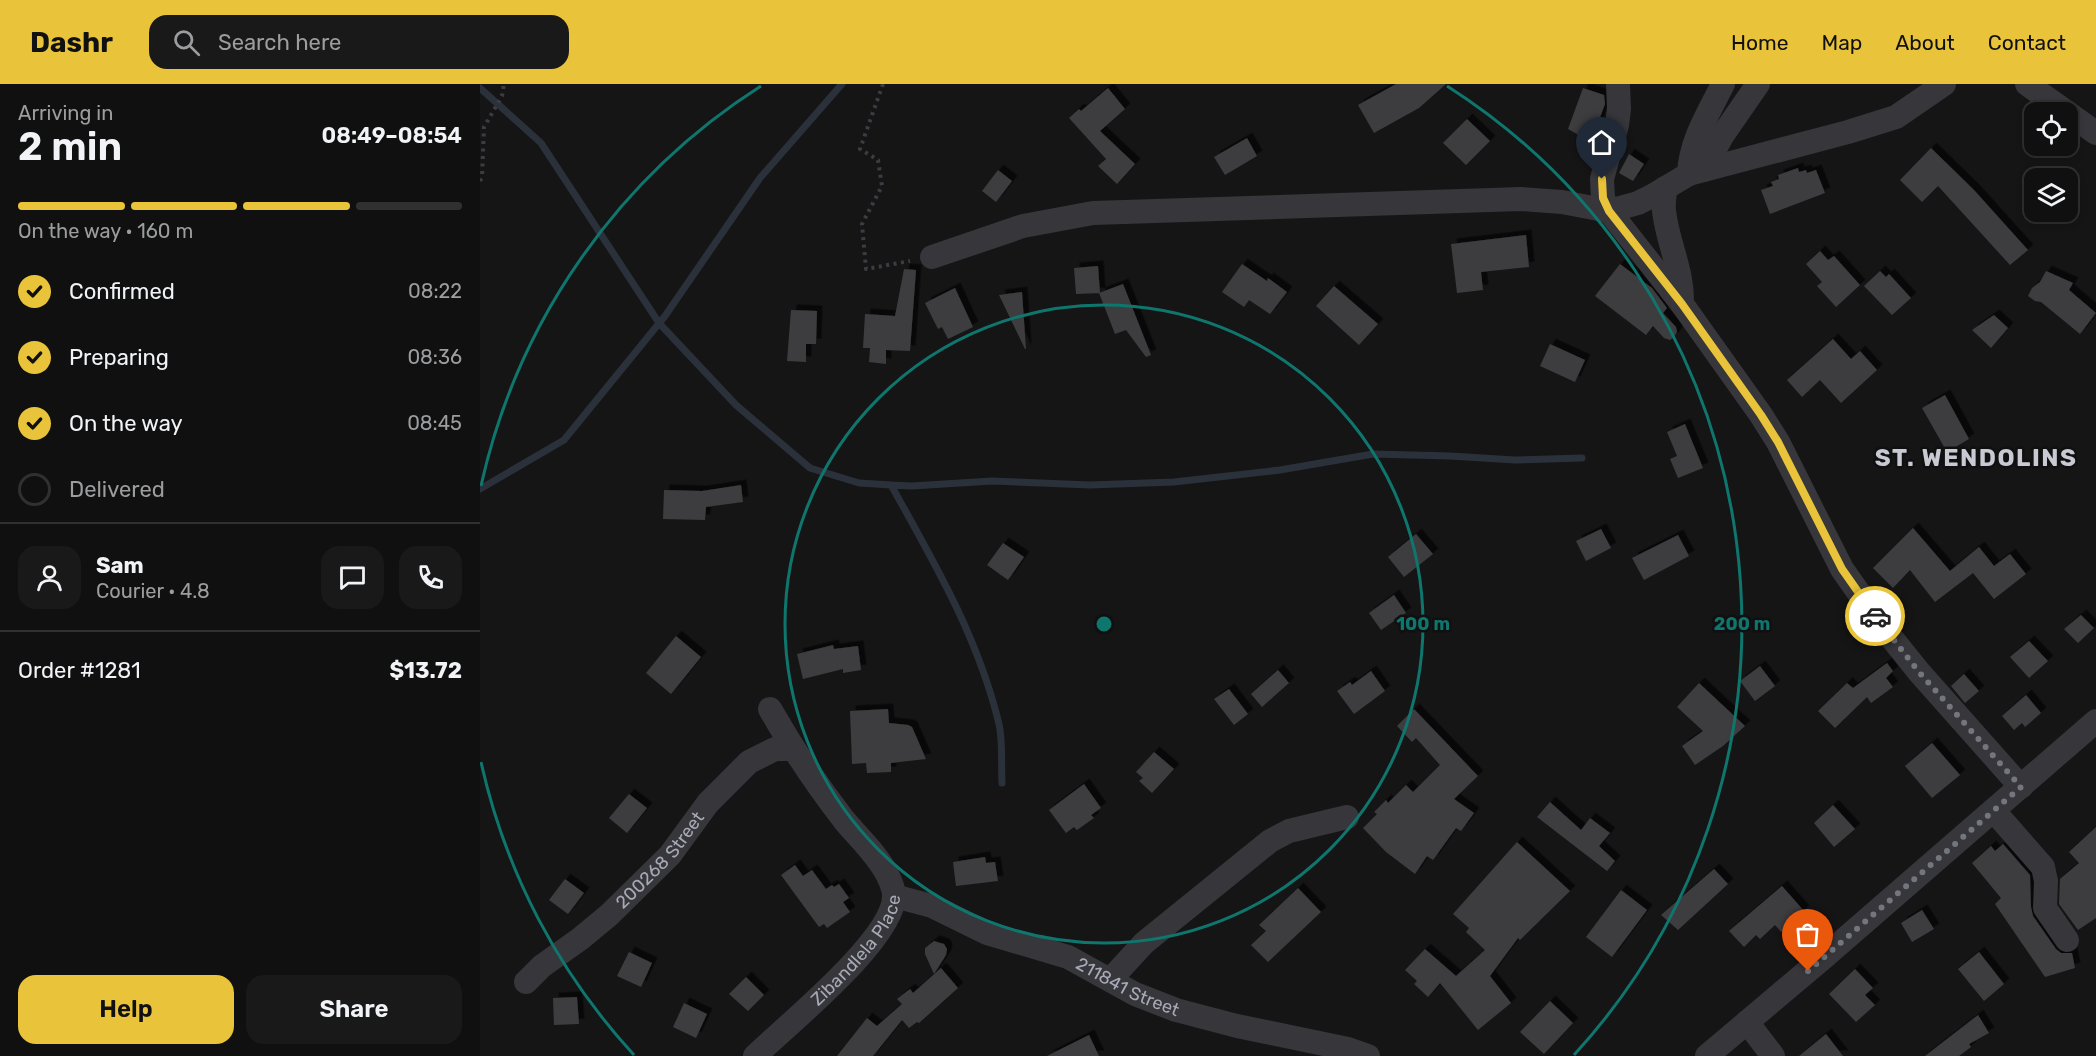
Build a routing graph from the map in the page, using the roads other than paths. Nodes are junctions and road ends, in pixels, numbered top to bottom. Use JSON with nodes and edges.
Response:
{"nodes":[{"id":1,"x":1618,"y":84,"type":"edge"},
{"id":2,"x":1723,"y":84,"type":"edge"},
{"id":3,"x":1758,"y":84,"type":"edge"},
{"id":4,"x":1944,"y":84,"type":"edge"},
{"id":5,"x":2027,"y":84,"type":"edge"},
{"id":6,"x":2096,"y":133,"type":"edge"},
{"id":7,"x":1696,"y":172,"type":"junction"},
{"id":8,"x":1665,"y":188,"type":"junction"},
{"id":9,"x":1609,"y":211,"type":"junction"},
{"id":10,"x":932,"y":257,"type":"road end"},
{"id":11,"x":1682,"y":304,"type":"junction"},
{"id":12,"x":770,"y":710,"type":"dead end"},
{"id":13,"x":2096,"y":721,"type":"edge"},
{"id":14,"x":793,"y":749,"type":"junction"},
{"id":15,"x":2021,"y":787,"type":"junction"},
{"id":16,"x":1994,"y":811,"type":"junction"},
{"id":17,"x":1347,"y":818,"type":"dead end"},
{"id":18,"x":894,"y":896,"type":"junction"},
{"id":19,"x":2067,"y":940,"type":"dead end"},
{"id":20,"x":1110,"y":980,"type":"junction"},
{"id":21,"x":526,"y":982,"type":"dead end"},
{"id":22,"x":1747,"y":1022,"type":"junction"},
{"id":23,"x":755,"y":1056,"type":"edge"},
{"id":24,"x":1368,"y":1056,"type":"edge"},
{"id":25,"x":1707,"y":1056,"type":"edge"},
{"id":26,"x":1773,"y":1056,"type":"edge"}],
"edges":[{"from":1,"to":9,"type":"street"},
{"from":2,"to":7,"type":"street"},
{"from":3,"to":7,"type":"street"},
{"from":4,"to":7,"type":"street"},
{"from":5,"to":6,"type":"street"},
{"from":7,"to":8,"type":"street"},
{"from":8,"to":9,"type":"street"},
{"from":8,"to":11,"type":"street"},
{"from":9,"to":10,"type":"street"},
{"from":9,"to":11,"type":"street"},
{"from":11,"to":15,"type":"street"},
{"from":12,"to":14,"type":"street","name":"Zibandlela Place"},
{"from":13,"to":15,"type":"street"},
{"from":14,"to":18,"type":"street","name":"Zibandlela Place"},
{"from":14,"to":21,"type":"street","name":"200268 Street"},
{"from":15,"to":16,"type":"street"},
{"from":16,"to":19,"type":"street"},
{"from":16,"to":22,"type":"street"},
{"from":17,"to":20,"type":"street"},
{"from":18,"to":20,"type":"street","name":"211841 Street"},
{"from":18,"to":23,"type":"street","name":"Zibandlela Place"},
{"from":20,"to":24,"type":"street","name":"211841 Street"},
{"from":22,"to":25,"type":"street"},
{"from":22,"to":26,"type":"street"}]}
